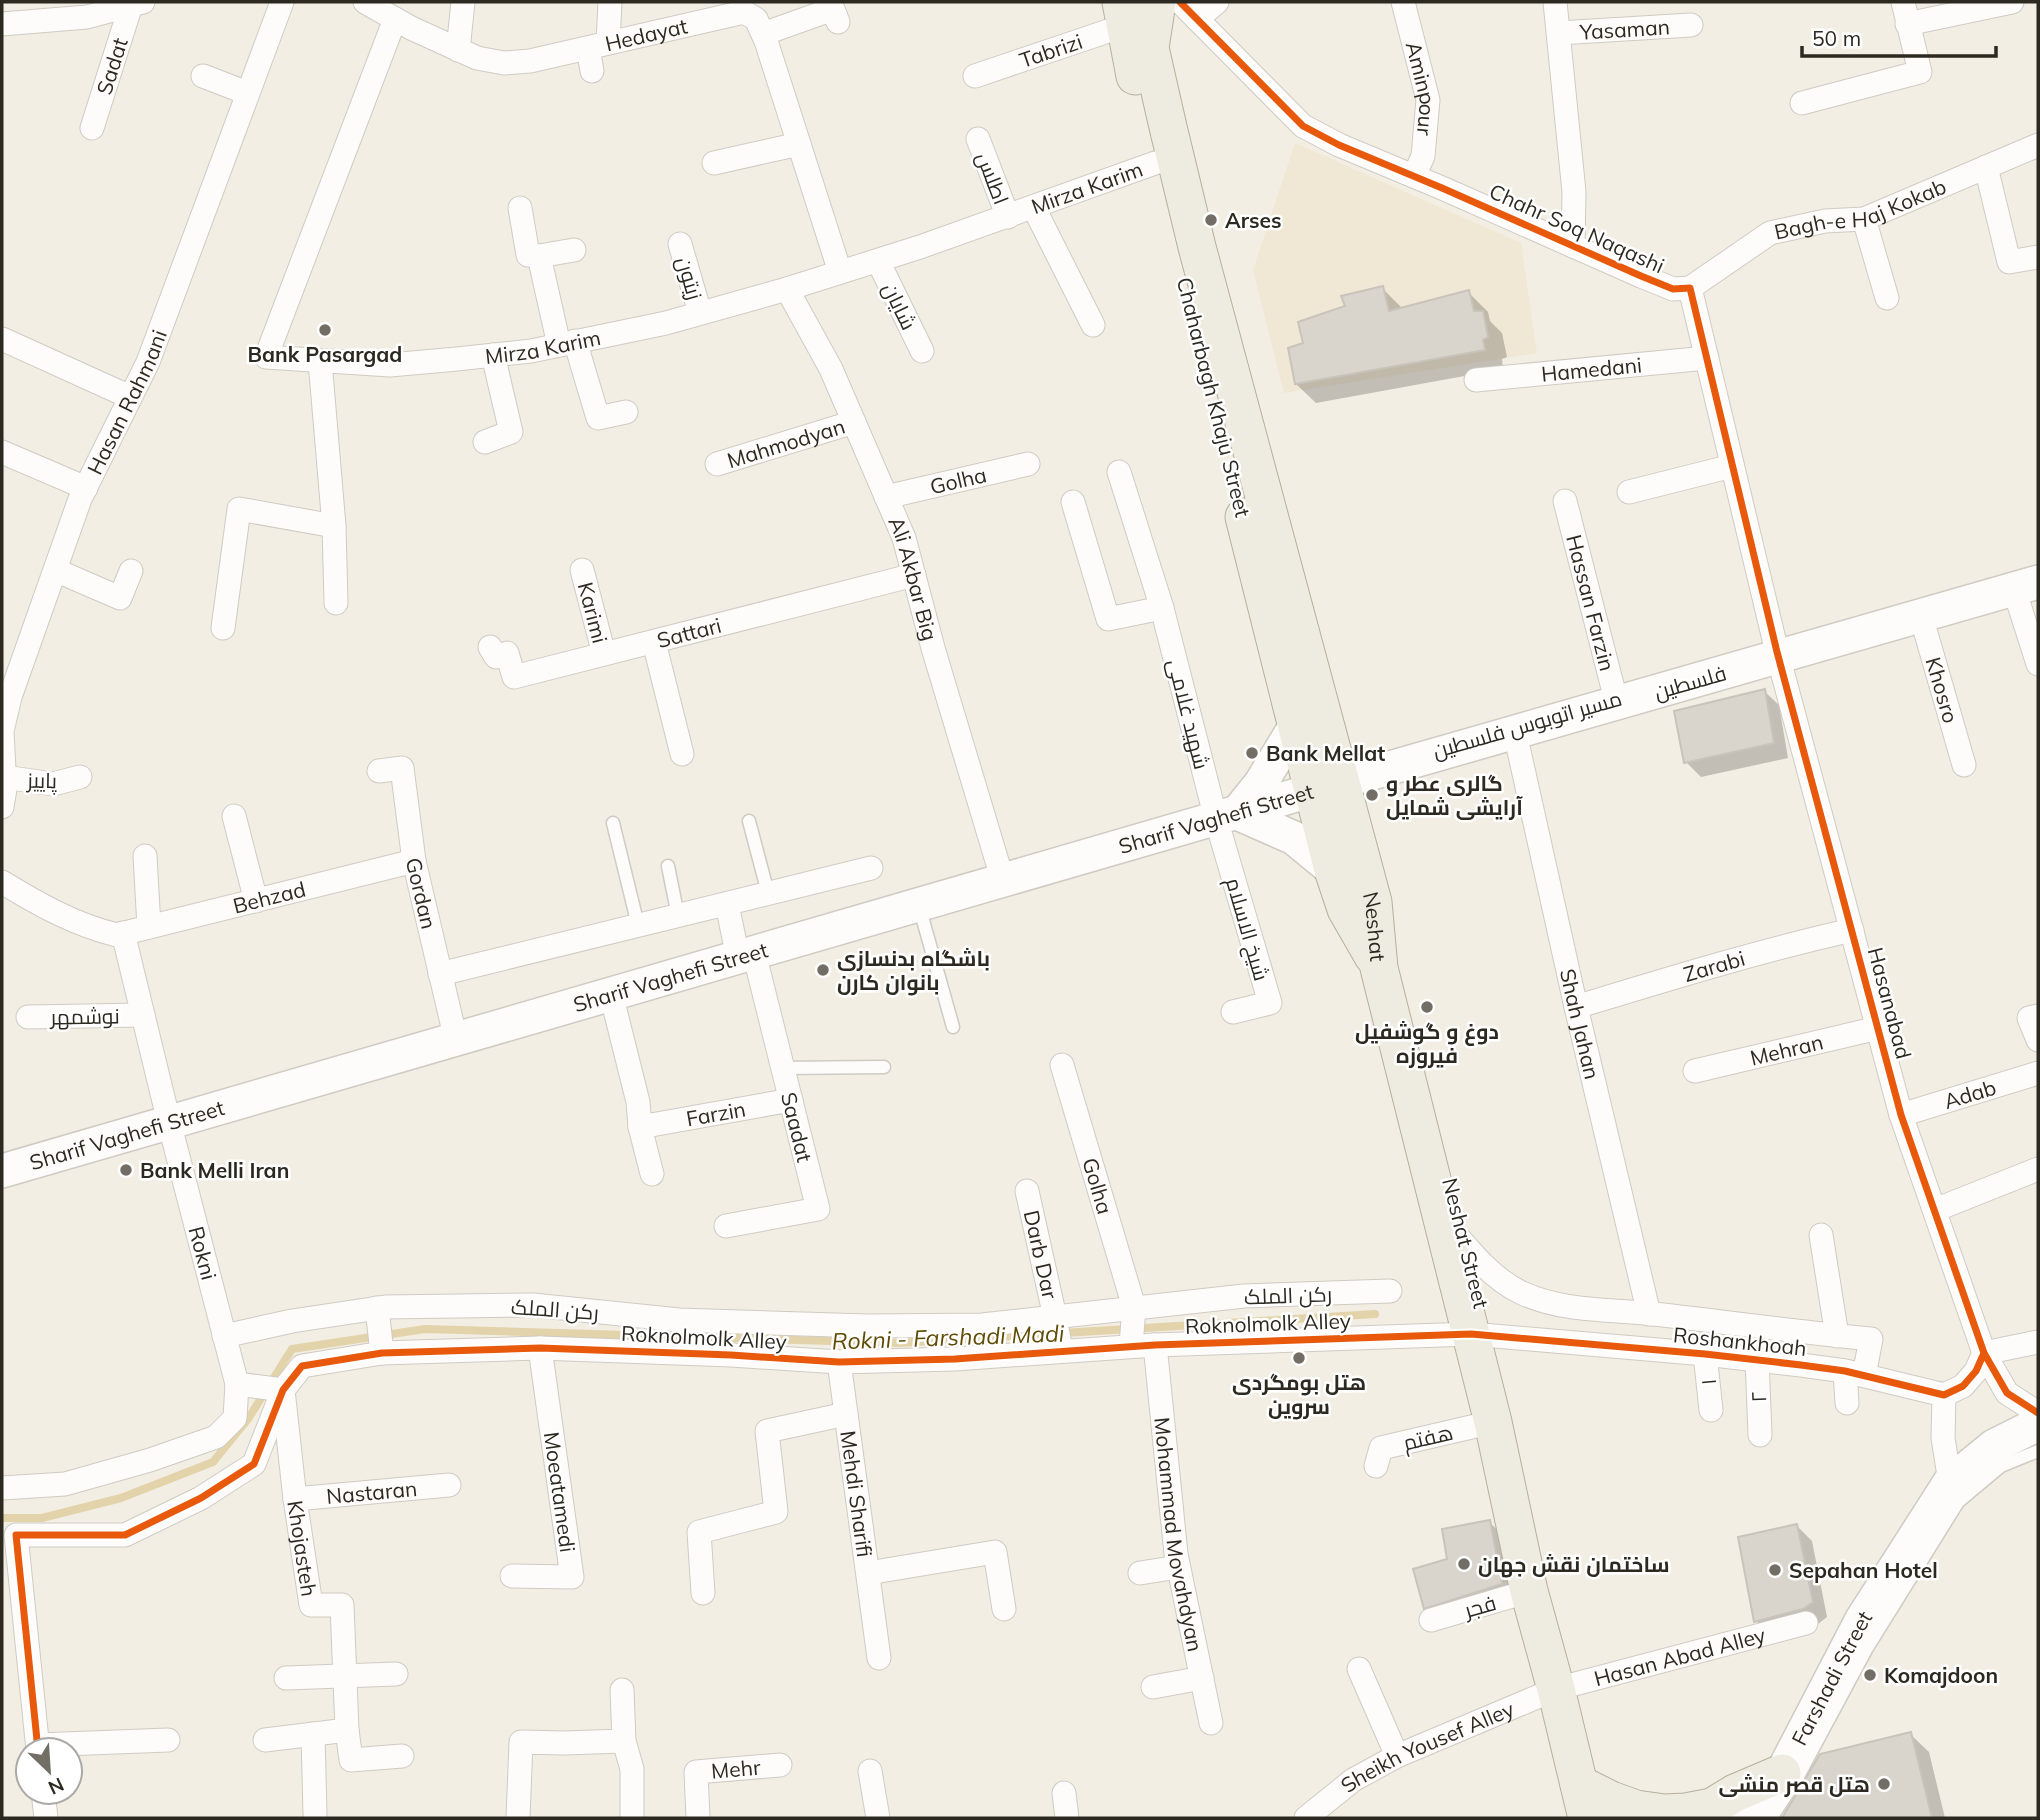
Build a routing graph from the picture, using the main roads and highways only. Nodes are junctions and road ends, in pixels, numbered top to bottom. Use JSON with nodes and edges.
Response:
{"nodes":[{"id":1,"x":1157,"y":2,"type":"edge"},
{"id":2,"x":1124,"y":13,"type":"edge"},
{"id":3,"x":2030,"y":583,"type":"edge"},
{"id":4,"x":1296,"y":725,"type":"junction"},
{"id":5,"x":1327,"y":786,"type":"junction"},
{"id":6,"x":1226,"y":816,"type":"junction"},
{"id":7,"x":1333,"y":870,"type":"junction"},
{"id":8,"x":1379,"y":968,"type":"junction"},
{"id":9,"x":2,"y":1171,"type":"edge"},
{"id":10,"x":2038,"y":1424,"type":"edge"},
{"id":11,"x":1782,"y":1773,"type":"junction"},
{"id":12,"x":1583,"y":1801,"type":"edge"},
{"id":13,"x":1744,"y":1818,"type":"edge"}],
"edges":[{"from":1,"to":5,"type":"main road","name":"Chaharbagh Khaju Street"},
{"from":2,"to":4,"type":"main road","name":"Chaharbagh Khaju Street"},
{"from":3,"to":5,"type":"main road","name":"فلسطین"},
{"from":4,"to":5,"type":"main road","name":"Chaharbagh Khaju Street"},
{"from":4,"to":6,"type":"main road"},
{"from":5,"to":6,"type":"main road","name":"Sharif Vaghefi Street"},
{"from":5,"to":7,"type":"main road","name":"Neshat"},
{"from":5,"to":8,"type":"main road","name":"Neshat"},
{"from":6,"to":7,"type":"main road"},
{"from":6,"to":9,"type":"main road","name":"Sharif Vaghefi Street"},
{"from":7,"to":8,"type":"main road","name":"Neshat"},
{"from":8,"to":12,"type":"main road","name":"Neshat Street"},
{"from":10,"to":11,"type":"main road","name":"Farshadi Street"},
{"from":11,"to":12,"type":"main road"},
{"from":11,"to":13,"type":"main road","name":"Farshadi Street"}]}
